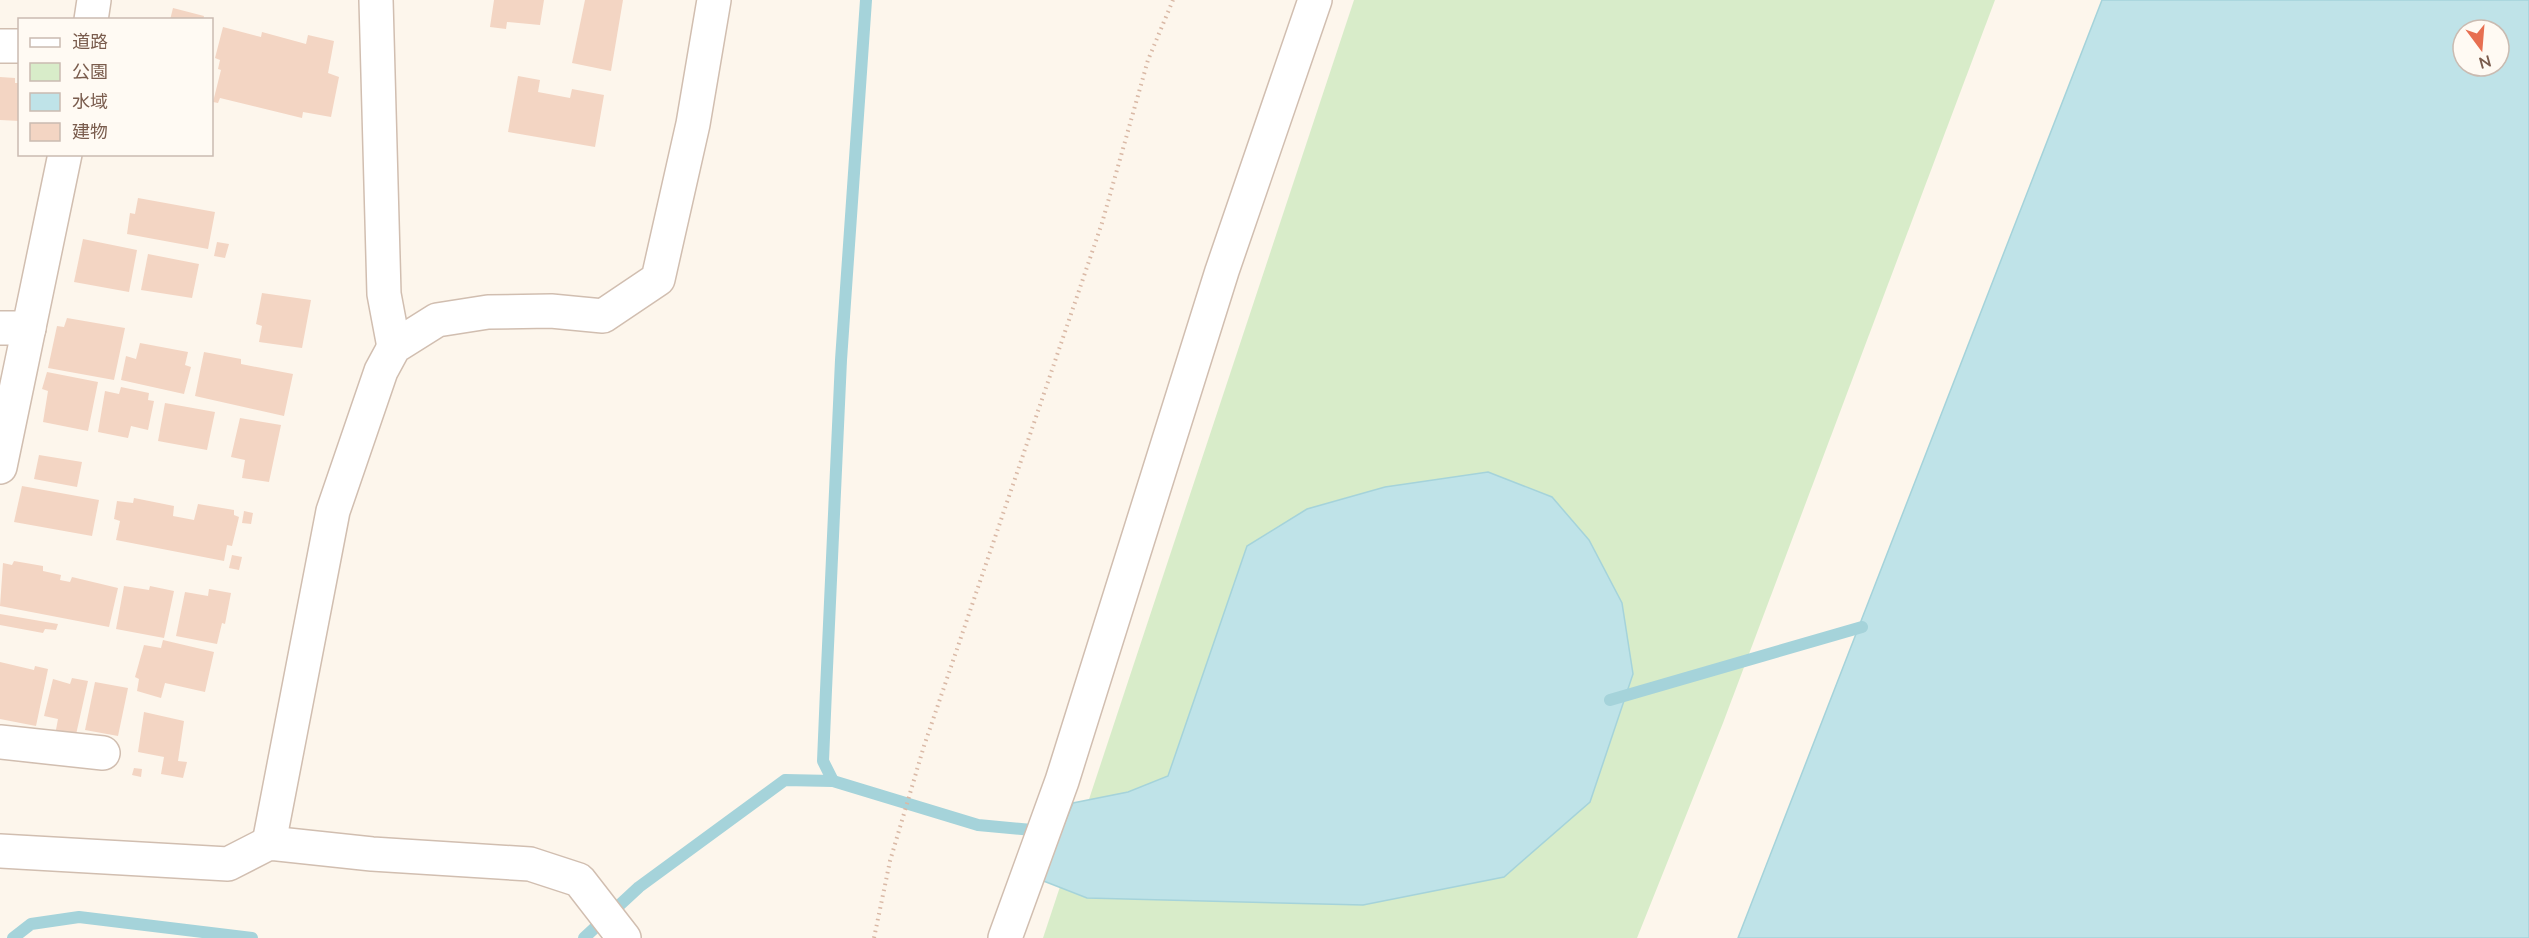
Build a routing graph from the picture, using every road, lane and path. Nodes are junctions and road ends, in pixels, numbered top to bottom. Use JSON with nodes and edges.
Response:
{"nodes":[{"id":1,"x":94,"y":0,"type":"edge"},
{"id":2,"x":376,"y":0,"type":"edge"},
{"id":3,"x":714,"y":0,"type":"edge"},
{"id":4,"x":1173,"y":0,"type":"edge"},
{"id":5,"x":1315,"y":0,"type":"edge"},
{"id":6,"x":91,"y":18,"type":"edge"},
{"id":7,"x":0,"y":46,"type":"edge"},
{"id":8,"x":18,"y":46,"type":"edge"},
{"id":9,"x":64,"y":156,"type":"edge"},
{"id":10,"x":14,"y":328,"type":"edge"},
{"id":11,"x":394,"y":347,"type":"junction"},
{"id":12,"x":0,"y":467,"type":"edge"},
{"id":13,"x":0,"y":742,"type":"edge"},
{"id":14,"x":103,"y":753,"type":"dead end"},
{"id":15,"x":269,"y":843,"type":"junction"},
{"id":16,"x":0,"y":851,"type":"edge"},
{"id":17,"x":624,"y":938,"type":"edge"},
{"id":18,"x":874,"y":938,"type":"edge"},
{"id":19,"x":1005,"y":938,"type":"edge"}],
"edges":[{"from":1,"to":6,"type":"street"},
{"from":2,"to":11,"type":"street"},
{"from":3,"to":11,"type":"street"},
{"from":4,"to":18,"type":"path"},
{"from":5,"to":19,"type":"street"},
{"from":7,"to":8,"type":"street"},
{"from":9,"to":10,"type":"street"},
{"from":10,"to":12,"type":"street"},
{"from":11,"to":15,"type":"street"},
{"from":13,"to":14,"type":"street"},
{"from":15,"to":16,"type":"street"},
{"from":15,"to":17,"type":"street"}]}
